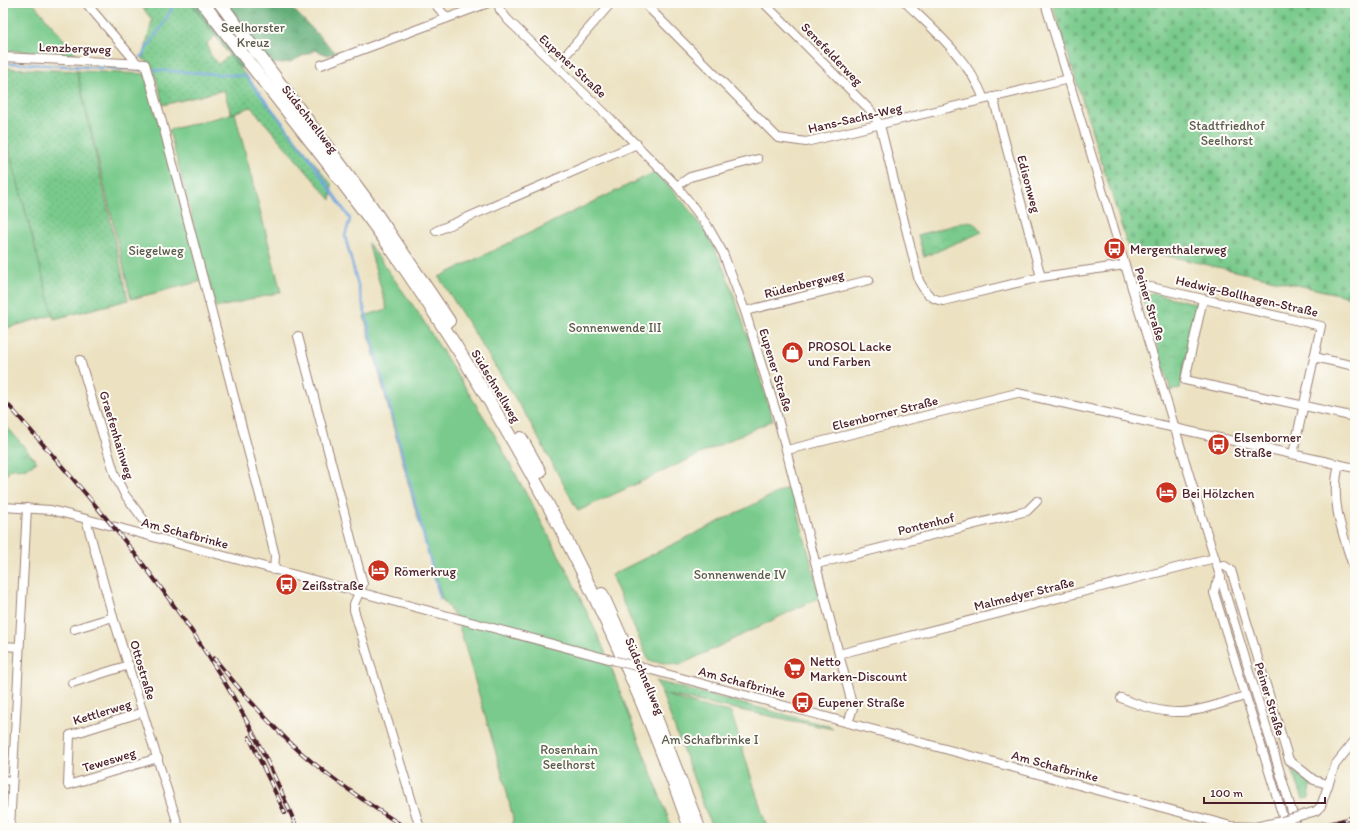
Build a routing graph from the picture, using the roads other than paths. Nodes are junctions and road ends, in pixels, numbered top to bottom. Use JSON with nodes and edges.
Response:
{"nodes":[{"id":1,"x":86,"y":3,"type":"edge"},
{"id":2,"x":203,"y":3,"type":"edge"},
{"id":3,"x":220,"y":3,"type":"edge"},
{"id":4,"x":434,"y":3,"type":"edge"},
{"id":5,"x":488,"y":3,"type":"edge"},
{"id":6,"x":498,"y":3,"type":"edge"},
{"id":7,"x":611,"y":3,"type":"edge"},
{"id":8,"x":764,"y":3,"type":"edge"},
{"id":9,"x":906,"y":3,"type":"edge"},
{"id":10,"x":1045,"y":3,"type":"edge"},
{"id":11,"x":649,"y":5,"type":"edge"},
{"id":12,"x":447,"y":18,"type":"junction"},
{"id":13,"x":3,"y":57,"type":"edge"},
{"id":14,"x":141,"y":64,"type":"junction"},
{"id":15,"x":321,"y":65,"type":"dead end"},
{"id":16,"x":556,"y":66,"type":"junction"},
{"id":17,"x":1069,"y":79,"type":"junction"},
{"id":18,"x":993,"y":97,"type":"junction"},
{"id":19,"x":984,"y":99,"type":"junction"},
{"id":20,"x":880,"y":125,"type":"junction"},
{"id":21,"x":636,"y":144,"type":"junction"},
{"id":22,"x":758,"y":159,"type":"dead end"},
{"id":23,"x":677,"y":186,"type":"junction"},
{"id":24,"x":436,"y":230,"type":"dead end"},
{"id":25,"x":1125,"y":265,"type":"junction"},
{"id":26,"x":1041,"y":277,"type":"junction"},
{"id":27,"x":869,"y":280,"type":"dead end"},
{"id":28,"x":1132,"y":288,"type":"junction"},
{"id":29,"x":1202,"y":299,"type":"junction"},
{"id":30,"x":745,"y":311,"type":"junction"},
{"id":31,"x":298,"y":336,"type":"dead end"},
{"id":32,"x":1314,"y":357,"type":"junction"},
{"id":33,"x":80,"y":360,"type":"dead end"},
{"id":34,"x":1355,"y":366,"type":"edge"},
{"id":35,"x":1304,"y":406,"type":"junction"},
{"id":36,"x":1355,"y":417,"type":"edge"},
{"id":37,"x":1176,"y":428,"type":"junction"},
{"id":38,"x":787,"y":450,"type":"junction"},
{"id":39,"x":1293,"y":454,"type":"junction"},
{"id":40,"x":1339,"y":465,"type":"junction"},
{"id":41,"x":1355,"y":468,"type":"edge"},
{"id":42,"x":1038,"y":501,"type":"dead end"},
{"id":43,"x":3,"y":507,"type":"edge"},
{"id":44,"x":27,"y":508,"type":"junction"},
{"id":45,"x":86,"y":519,"type":"junction"},
{"id":46,"x":146,"y":535,"type":"junction"},
{"id":47,"x":1215,"y":558,"type":"junction"},
{"id":48,"x":817,"y":564,"type":"junction"},
{"id":49,"x":1218,"y":567,"type":"junction"},
{"id":50,"x":274,"y":570,"type":"junction"},
{"id":51,"x":1355,"y":572,"type":"edge"},
{"id":52,"x":1221,"y":577,"type":"junction"},
{"id":53,"x":359,"y":593,"type":"junction"},
{"id":54,"x":114,"y":616,"type":"junction"},
{"id":55,"x":74,"y":629,"type":"dead end"},
{"id":56,"x":3,"y":646,"type":"edge"},
{"id":57,"x":19,"y":647,"type":"junction"},
{"id":58,"x":839,"y":654,"type":"junction"},
{"id":59,"x":129,"y":665,"type":"junction"},
{"id":60,"x":72,"y":683,"type":"dead end"},
{"id":61,"x":1245,"y":696,"type":"junction"},
{"id":62,"x":1121,"y":698,"type":"dead end"},
{"id":63,"x":143,"y":712,"type":"junction"},
{"id":64,"x":848,"y":723,"type":"junction"},
{"id":65,"x":1355,"y":740,"type":"edge"},
{"id":66,"x":158,"y":758,"type":"junction"},
{"id":67,"x":3,"y":780,"type":"edge"},
{"id":68,"x":12,"y":781,"type":"junction"},
{"id":69,"x":1327,"y":784,"type":"junction"},
{"id":70,"x":68,"y":785,"type":"joint"},
{"id":71,"x":1283,"y":820,"type":"junction"},
{"id":72,"x":10,"y":828,"type":"edge"},
{"id":73,"x":179,"y":828,"type":"edge"},
{"id":74,"x":420,"y":828,"type":"edge"},
{"id":75,"x":690,"y":828,"type":"edge"},
{"id":76,"x":699,"y":828,"type":"edge"},
{"id":77,"x":1297,"y":828,"type":"edge"}],
"edges":[{"from":1,"to":14,"type":"street"},
{"from":2,"to":75,"type":"highway","name":"Südschnellweg"},
{"from":3,"to":76,"type":"highway","name":"Südschnellweg"},
{"from":4,"to":12,"type":"street"},
{"from":5,"to":12,"type":"street"},
{"from":6,"to":16,"type":"street","name":"Eupener Straße"},
{"from":7,"to":16,"type":"street"},
{"from":8,"to":20,"type":"street","name":"Senefelderweg"},
{"from":9,"to":19,"type":"street"},
{"from":10,"to":17,"type":"street","name":"Peiner Straße"},
{"from":11,"to":20,"type":"street","name":"Hans-Sachs-Weg"},
{"from":12,"to":15,"type":"street"},
{"from":13,"to":14,"type":"street","name":"Lenzbergweg"},
{"from":14,"to":50,"type":"street"},
{"from":16,"to":21,"type":"street","name":"Eupener Straße"},
{"from":17,"to":18,"type":"street","name":"Hans-Sachs-Weg"},
{"from":17,"to":25,"type":"street","name":"Peiner Straße"},
{"from":18,"to":19,"type":"street","name":"Hans-Sachs-Weg"},
{"from":18,"to":26,"type":"street","name":"Edisonweg"},
{"from":19,"to":20,"type":"street","name":"Hans-Sachs-Weg"},
{"from":20,"to":26,"type":"street"},
{"from":21,"to":23,"type":"street","name":"Eupener Straße"},
{"from":21,"to":24,"type":"street"},
{"from":22,"to":23,"type":"street"},
{"from":23,"to":30,"type":"street","name":"Eupener Straße"},
{"from":25,"to":26,"type":"street"},
{"from":25,"to":28,"type":"street","name":"Peiner Straße"},
{"from":27,"to":30,"type":"street","name":"Rüdenbergweg"},
{"from":28,"to":29,"type":"street","name":"Hedwig-Bollhagen-Straße"},
{"from":28,"to":37,"type":"street","name":"Peiner Straße"},
{"from":29,"to":32,"type":"street","name":"Hedwig-Bollhagen-Straße"},
{"from":29,"to":35,"type":"street"},
{"from":30,"to":38,"type":"street","name":"Eupener Straße"},
{"from":31,"to":53,"type":"street"},
{"from":32,"to":34,"type":"street"},
{"from":32,"to":35,"type":"street","name":"Hedwig-Bollhagen-Straße"},
{"from":33,"to":46,"type":"street","name":"Graefenhainweg"},
{"from":35,"to":36,"type":"street"},
{"from":35,"to":39,"type":"street","name":"Hedwig-Bollhagen-Straße"},
{"from":37,"to":38,"type":"street","name":"Elsenborner Straße"},
{"from":37,"to":39,"type":"street","name":"Elsenborner Straße"},
{"from":37,"to":47,"type":"street","name":"Peiner Straße"},
{"from":38,"to":48,"type":"street","name":"Eupener Straße"},
{"from":39,"to":40,"type":"street","name":"Elsenborner Straße"},
{"from":40,"to":41,"type":"street","name":"Elsenborner Straße"},
{"from":40,"to":51,"type":"street"},
{"from":42,"to":48,"type":"street","name":"Pontenhof"},
{"from":43,"to":44,"type":"street","name":"Am Schafbrinke"},
{"from":44,"to":45,"type":"street","name":"Am Schafbrinke"},
{"from":44,"to":57,"type":"street"},
{"from":45,"to":46,"type":"street","name":"Am Schafbrinke"},
{"from":45,"to":54,"type":"street","name":"Ottostraße"},
{"from":46,"to":50,"type":"street","name":"Am Schafbrinke"},
{"from":47,"to":49,"type":"street","name":"Peiner Straße"},
{"from":47,"to":58,"type":"street","name":"Malmedyer Straße"},
{"from":48,"to":58,"type":"street","name":"Eupener Straße"},
{"from":49,"to":52,"type":"street","name":"Peiner Straße"},
{"from":49,"to":69,"type":"street","name":"Peiner Straße"},
{"from":50,"to":53,"type":"street","name":"Am Schafbrinke"},
{"from":52,"to":61,"type":"street","name":"Peiner Straße"},
{"from":52,"to":77,"type":"street","name":"Peiner Straße"},
{"from":53,"to":64,"type":"street","name":"Am Schafbrinke","bridge":true},
{"from":53,"to":74,"type":"street"},
{"from":54,"to":55,"type":"street"},
{"from":54,"to":59,"type":"street","name":"Ottostraße"},
{"from":56,"to":57,"type":"street"},
{"from":57,"to":68,"type":"street"},
{"from":58,"to":64,"type":"street","name":"Eupener Straße"},
{"from":59,"to":60,"type":"street"},
{"from":59,"to":63,"type":"street","name":"Ottostraße"},
{"from":61,"to":62,"type":"street"},
{"from":61,"to":71,"type":"street","name":"Peiner Straße"},
{"from":63,"to":66,"type":"street","name":"Ottostraße"},
{"from":63,"to":70,"type":"street","name":"Kettlerweg"},
{"from":64,"to":71,"type":"street","name":"Am Schafbrinke"},
{"from":65,"to":69,"type":"street","name":"Am Schafbrinke"},
{"from":66,"to":70,"type":"street","name":"Tewesweg"},
{"from":66,"to":73,"type":"street","name":"Ottostraße"},
{"from":67,"to":68,"type":"street"},
{"from":68,"to":72,"type":"street"},
{"from":69,"to":71,"type":"street","name":"Am Schafbrinke","bridge":true}]}
